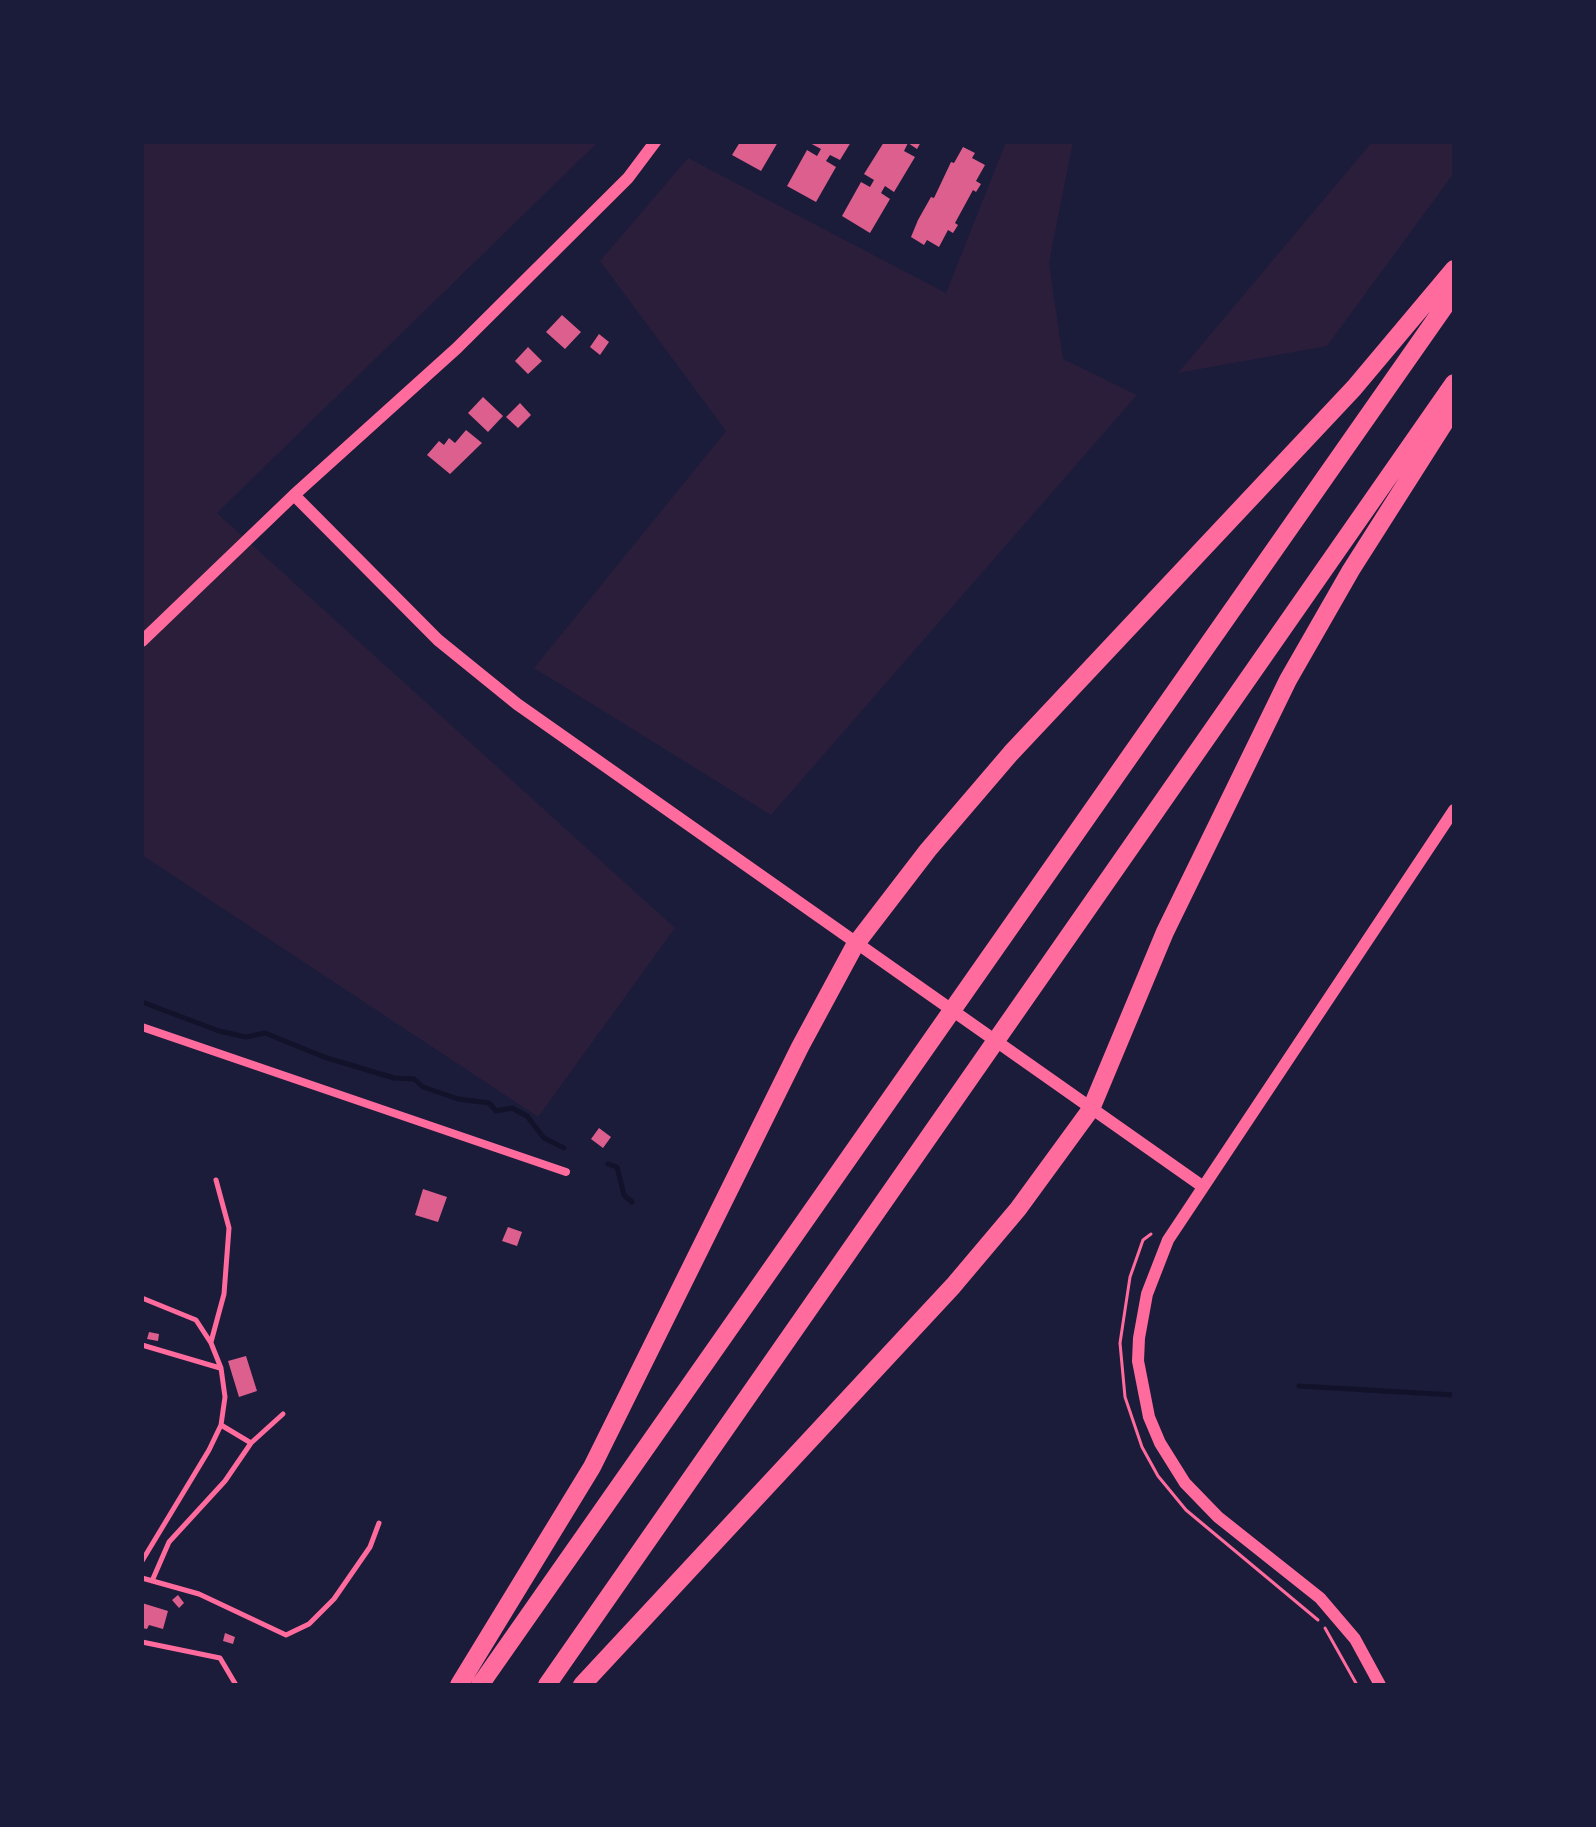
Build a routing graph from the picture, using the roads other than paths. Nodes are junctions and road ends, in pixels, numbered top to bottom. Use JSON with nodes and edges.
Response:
{"nodes":[{"id":1,"x":655,"y":142,"type":"edge"},
{"id":2,"x":1454,"y":269,"type":"edge"},
{"id":3,"x":1454,"y":293,"type":"edge"},
{"id":4,"x":1454,"y":383,"type":"edge"},
{"id":5,"x":1454,"y":408,"type":"edge"},
{"id":6,"x":294,"y":495,"type":"junction"},
{"id":7,"x":142,"y":641,"type":"edge"},
{"id":8,"x":1454,"y":810,"type":"edge"},
{"id":9,"x":855,"y":945,"type":"junction"},
{"id":10,"x":142,"y":1027,"type":"edge"},
{"id":11,"x":1091,"y":1109,"type":"junction"},
{"id":12,"x":566,"y":1172,"type":"dead end"},
{"id":13,"x":216,"y":1180,"type":"dead end"},
{"id":14,"x":1202,"y":1186,"type":"junction"},
{"id":15,"x":142,"y":1298,"type":"edge"},
{"id":16,"x":211,"y":1343,"type":"junction"},
{"id":17,"x":142,"y":1345,"type":"edge"},
{"id":18,"x":221,"y":1368,"type":"junction"},
{"id":19,"x":283,"y":1414,"type":"dead end"},
{"id":20,"x":221,"y":1425,"type":"junction"},
{"id":21,"x":251,"y":1443,"type":"junction"},
{"id":22,"x":379,"y":1523,"type":"dead end"},
{"id":23,"x":142,"y":1561,"type":"edge"},
{"id":24,"x":142,"y":1578,"type":"edge"},
{"id":25,"x":152,"y":1581,"type":"junction"},
{"id":26,"x":142,"y":1642,"type":"edge"},
{"id":27,"x":236,"y":1685,"type":"edge"},
{"id":28,"x":459,"y":1685,"type":"edge"},
{"id":29,"x":480,"y":1685,"type":"edge"},
{"id":30,"x":547,"y":1685,"type":"edge"},
{"id":31,"x":582,"y":1685,"type":"edge"},
{"id":32,"x":1380,"y":1685,"type":"edge"}],
"edges":[{"from":1,"to":6,"type":"street"},
{"from":2,"to":9,"type":"highway"},
{"from":3,"to":29,"type":"highway"},
{"from":4,"to":30,"type":"highway"},
{"from":5,"to":11,"type":"highway"},
{"from":6,"to":7,"type":"street"},
{"from":6,"to":9,"type":"street"},
{"from":8,"to":14,"type":"street"},
{"from":9,"to":11,"type":"street"},
{"from":9,"to":28,"type":"highway"},
{"from":10,"to":12,"type":"street"},
{"from":11,"to":14,"type":"street"},
{"from":11,"to":31,"type":"highway"},
{"from":13,"to":16,"type":"lane"},
{"from":14,"to":32,"type":"street"},
{"from":15,"to":16,"type":"lane"},
{"from":16,"to":18,"type":"lane"},
{"from":17,"to":18,"type":"lane"},
{"from":18,"to":20,"type":"lane"},
{"from":19,"to":21,"type":"lane"},
{"from":20,"to":21,"type":"lane"},
{"from":20,"to":23,"type":"lane"},
{"from":21,"to":25,"type":"lane"},
{"from":22,"to":25,"type":"lane"},
{"from":24,"to":25,"type":"lane"},
{"from":26,"to":27,"type":"lane"}]}
